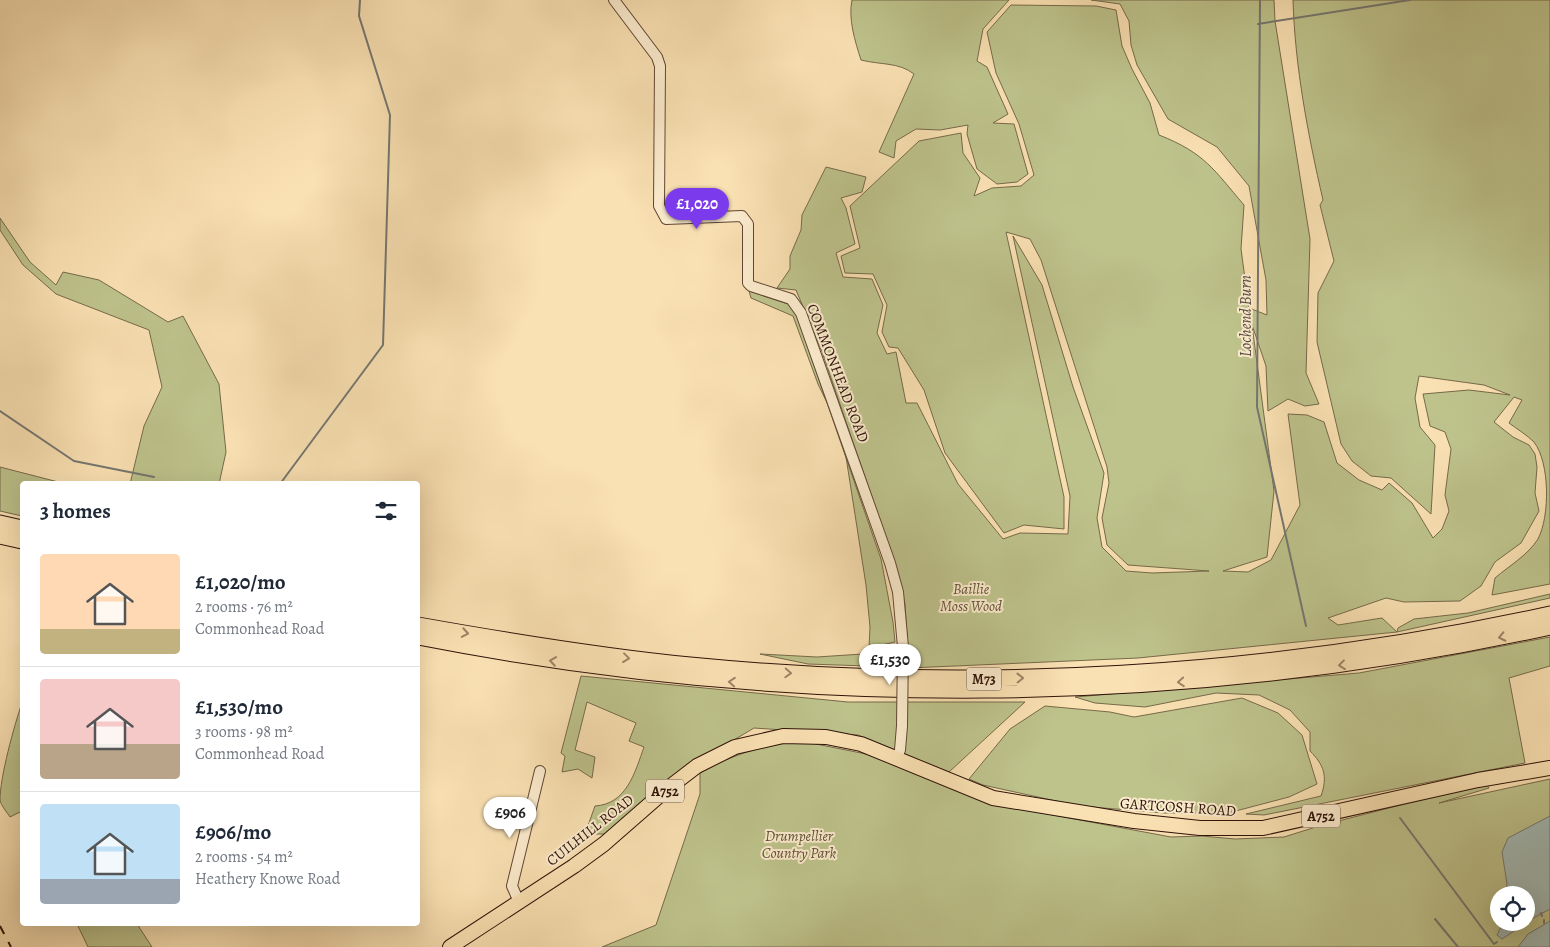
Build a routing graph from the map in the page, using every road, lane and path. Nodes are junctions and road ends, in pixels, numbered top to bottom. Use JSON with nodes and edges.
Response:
{"nodes":[{"id":1,"x":614,"y":0,"type":"edge"},
{"id":2,"x":0,"y":523,"type":"edge"},
{"id":3,"x":20,"y":528,"type":"edge"},
{"id":4,"x":0,"y":536,"type":"edge"},
{"id":5,"x":20,"y":541,"type":"edge"},
{"id":6,"x":1550,"y":614,"type":"edge"},
{"id":7,"x":420,"y":625,"type":"edge"},
{"id":8,"x":1550,"y":627,"type":"edge"},
{"id":9,"x":420,"y":637,"type":"edge"},
{"id":10,"x":897,"y":758,"type":"junction"},
{"id":11,"x":1550,"y":768,"type":"edge"},
{"id":12,"x":540,"y":771,"type":"dead end"},
{"id":13,"x":519,"y":902,"type":"junction"},
{"id":14,"x":450,"y":947,"type":"edge"}],
"edges":[{"from":1,"to":10,"type":"street","name":"COMMONHEAD ROAD","bridge":true},
{"from":2,"to":3,"type":"highway"},
{"from":4,"to":5,"type":"highway"},
{"from":7,"to":6,"type":"highway","number":"M73","one_way":true},
{"from":8,"to":9,"type":"highway","number":"M73","one_way":true},
{"from":10,"to":11,"type":"main road","name":"GARTCOSH ROAD","number":"A752"},
{"from":10,"to":13,"type":"main road","name":"CUILHILL ROAD","number":"A752"},
{"from":12,"to":13,"type":"street"},
{"from":13,"to":14,"type":"main road","name":"CUILHILL ROAD","number":"A752"}]}
